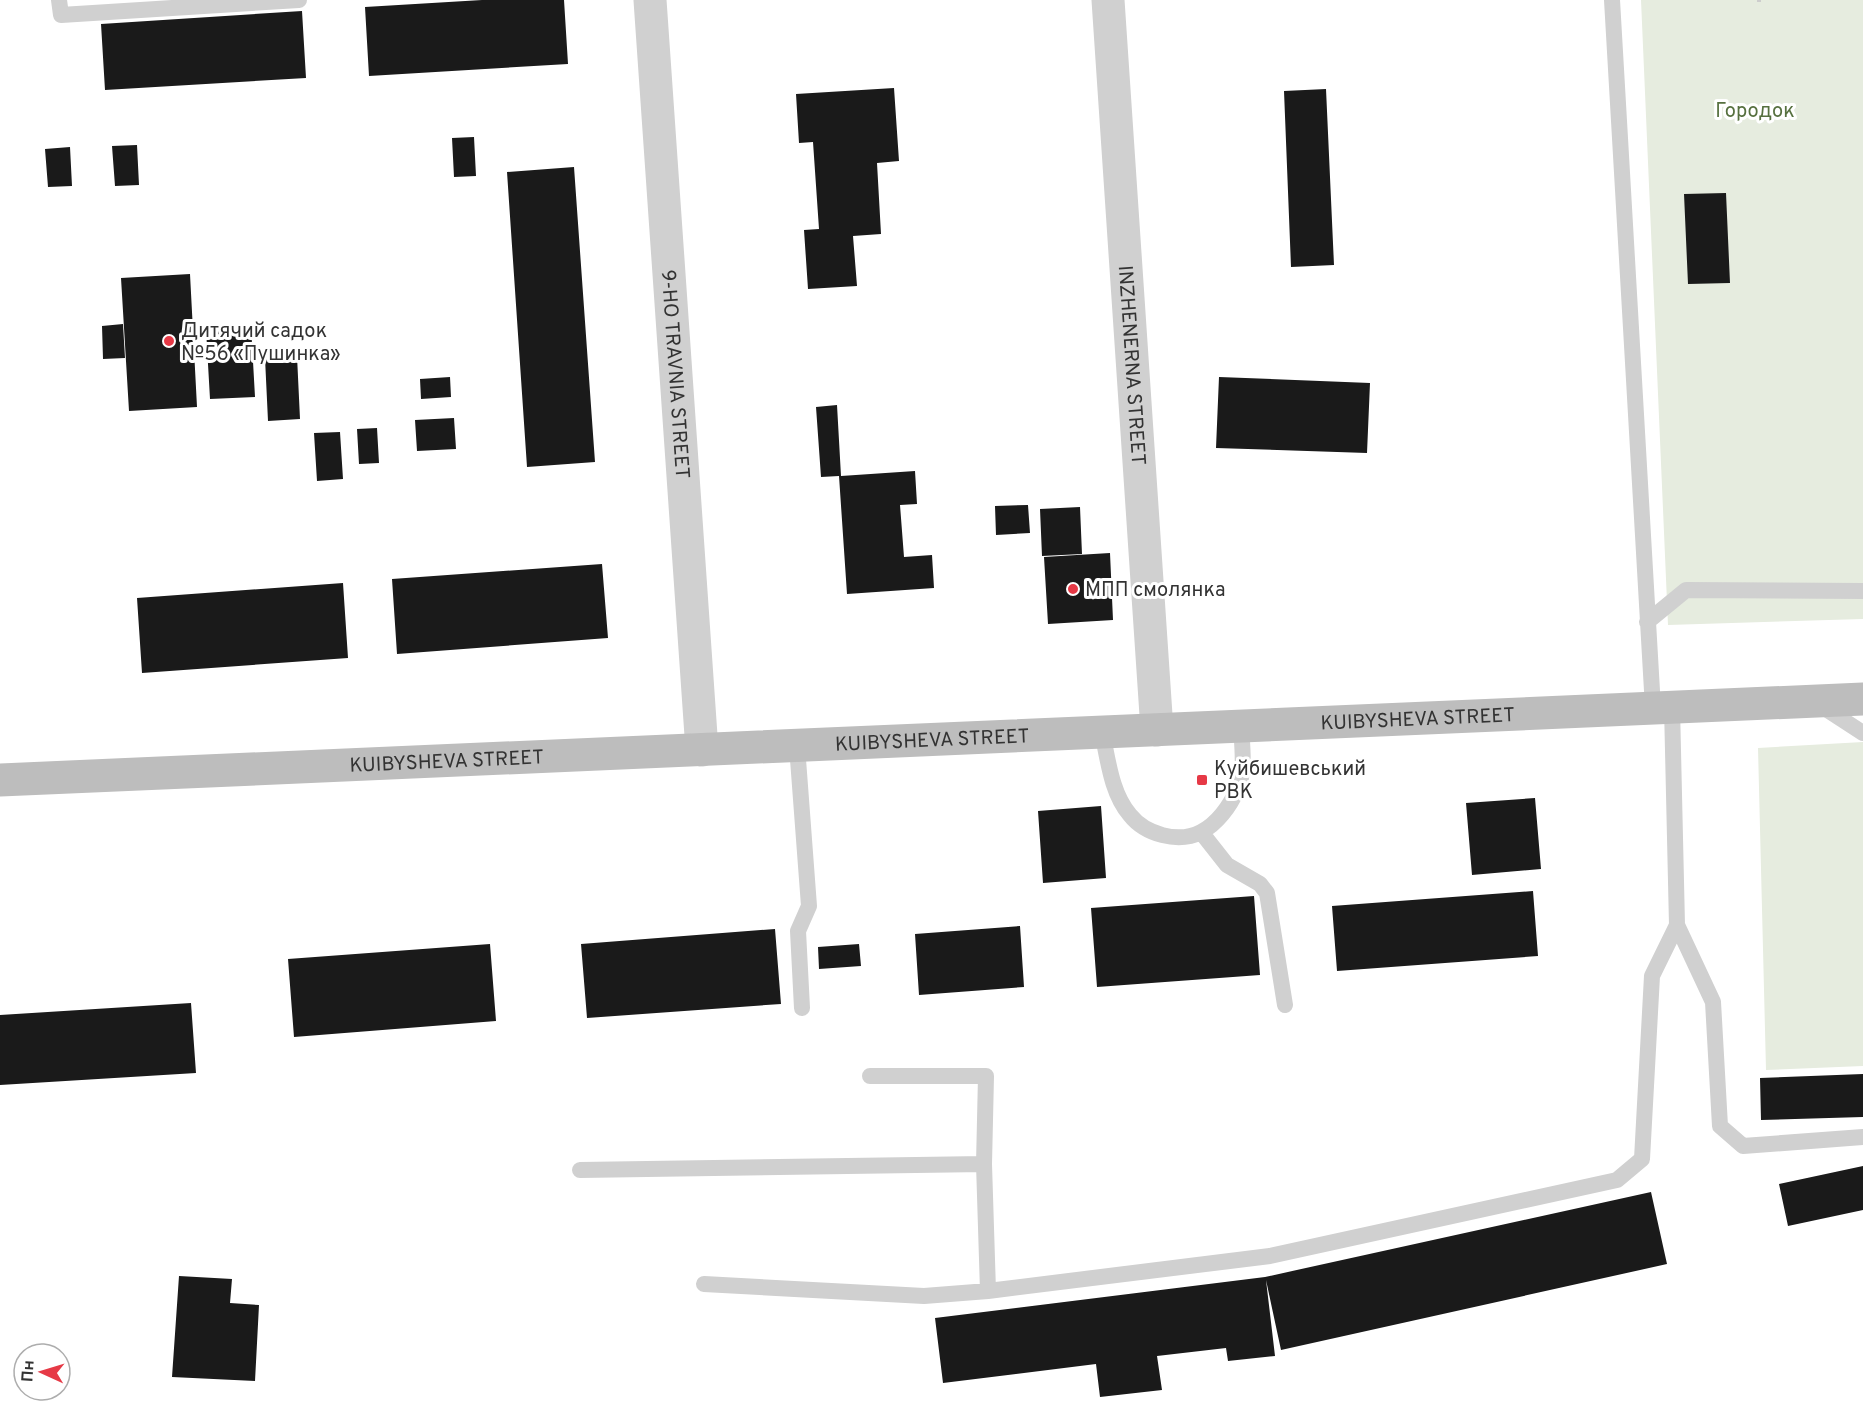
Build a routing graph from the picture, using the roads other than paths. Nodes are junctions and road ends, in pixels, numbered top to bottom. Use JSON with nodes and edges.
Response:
{"nodes":[{"id":1,"x":59,"y":0,"type":"edge"},
{"id":2,"x":299,"y":0,"type":"edge"},
{"id":3,"x":650,"y":0,"type":"edge"},
{"id":4,"x":1108,"y":0,"type":"edge"},
{"id":5,"x":1612,"y":0,"type":"edge"},
{"id":6,"x":1863,"y":591,"type":"edge"},
{"id":7,"x":1647,"y":622,"type":"junction"},
{"id":8,"x":1863,"y":699,"type":"edge"},
{"id":9,"x":1814,"y":702,"type":"junction"},
{"id":10,"x":1662,"y":708,"type":"junction"},
{"id":11,"x":1241,"y":726,"type":"junction"},
{"id":12,"x":1157,"y":730,"type":"junction"},
{"id":13,"x":1102,"y":732,"type":"junction"},
{"id":14,"x":1863,"y":734,"type":"edge"},
{"id":15,"x":797,"y":746,"type":"junction"},
{"id":16,"x":702,"y":750,"type":"junction"},
{"id":17,"x":0,"y":780,"type":"edge"},
{"id":18,"x":1201,"y":832,"type":"junction"},
{"id":19,"x":1677,"y":925,"type":"junction"},
{"id":20,"x":1286,"y":1005,"type":"dead end"},
{"id":21,"x":802,"y":1008,"type":"dead end"},
{"id":22,"x":870,"y":1076,"type":"dead end"},
{"id":23,"x":1863,"y":1137,"type":"edge"},
{"id":24,"x":984,"y":1164,"type":"junction"},
{"id":25,"x":580,"y":1170,"type":"dead end"},
{"id":26,"x":704,"y":1284,"type":"dead end"},
{"id":27,"x":988,"y":1291,"type":"junction"}],
"edges":[{"from":1,"to":2,"type":"lane"},
{"from":3,"to":16,"type":"street","name":"9-HO TRAVNIA STREET"},
{"from":4,"to":12,"type":"street","name":"INZHENERNA STREET"},
{"from":5,"to":7,"type":"lane"},
{"from":6,"to":7,"type":"lane"},
{"from":7,"to":10,"type":"lane"},
{"from":8,"to":9,"type":"main road","name":"KUIBYSHEVA STREET"},
{"from":9,"to":10,"type":"main road","name":"KUIBYSHEVA STREET"},
{"from":9,"to":14,"type":"lane"},
{"from":10,"to":11,"type":"main road","name":"KUIBYSHEVA STREET"},
{"from":10,"to":19,"type":"lane"},
{"from":11,"to":12,"type":"main road","name":"KUIBYSHEVA STREET"},
{"from":11,"to":18,"type":"lane"},
{"from":12,"to":13,"type":"main road","name":"KUIBYSHEVA STREET"},
{"from":13,"to":15,"type":"main road","name":"KUIBYSHEVA STREET"},
{"from":13,"to":18,"type":"lane"},
{"from":15,"to":16,"type":"main road","name":"KUIBYSHEVA STREET"},
{"from":15,"to":21,"type":"lane"},
{"from":16,"to":17,"type":"main road","name":"KUIBYSHEVA STREET"},
{"from":18,"to":20,"type":"lane"},
{"from":19,"to":23,"type":"lane"},
{"from":19,"to":27,"type":"lane"},
{"from":22,"to":24,"type":"lane"},
{"from":24,"to":25,"type":"lane"},
{"from":24,"to":27,"type":"lane"},
{"from":26,"to":27,"type":"lane"}]}
